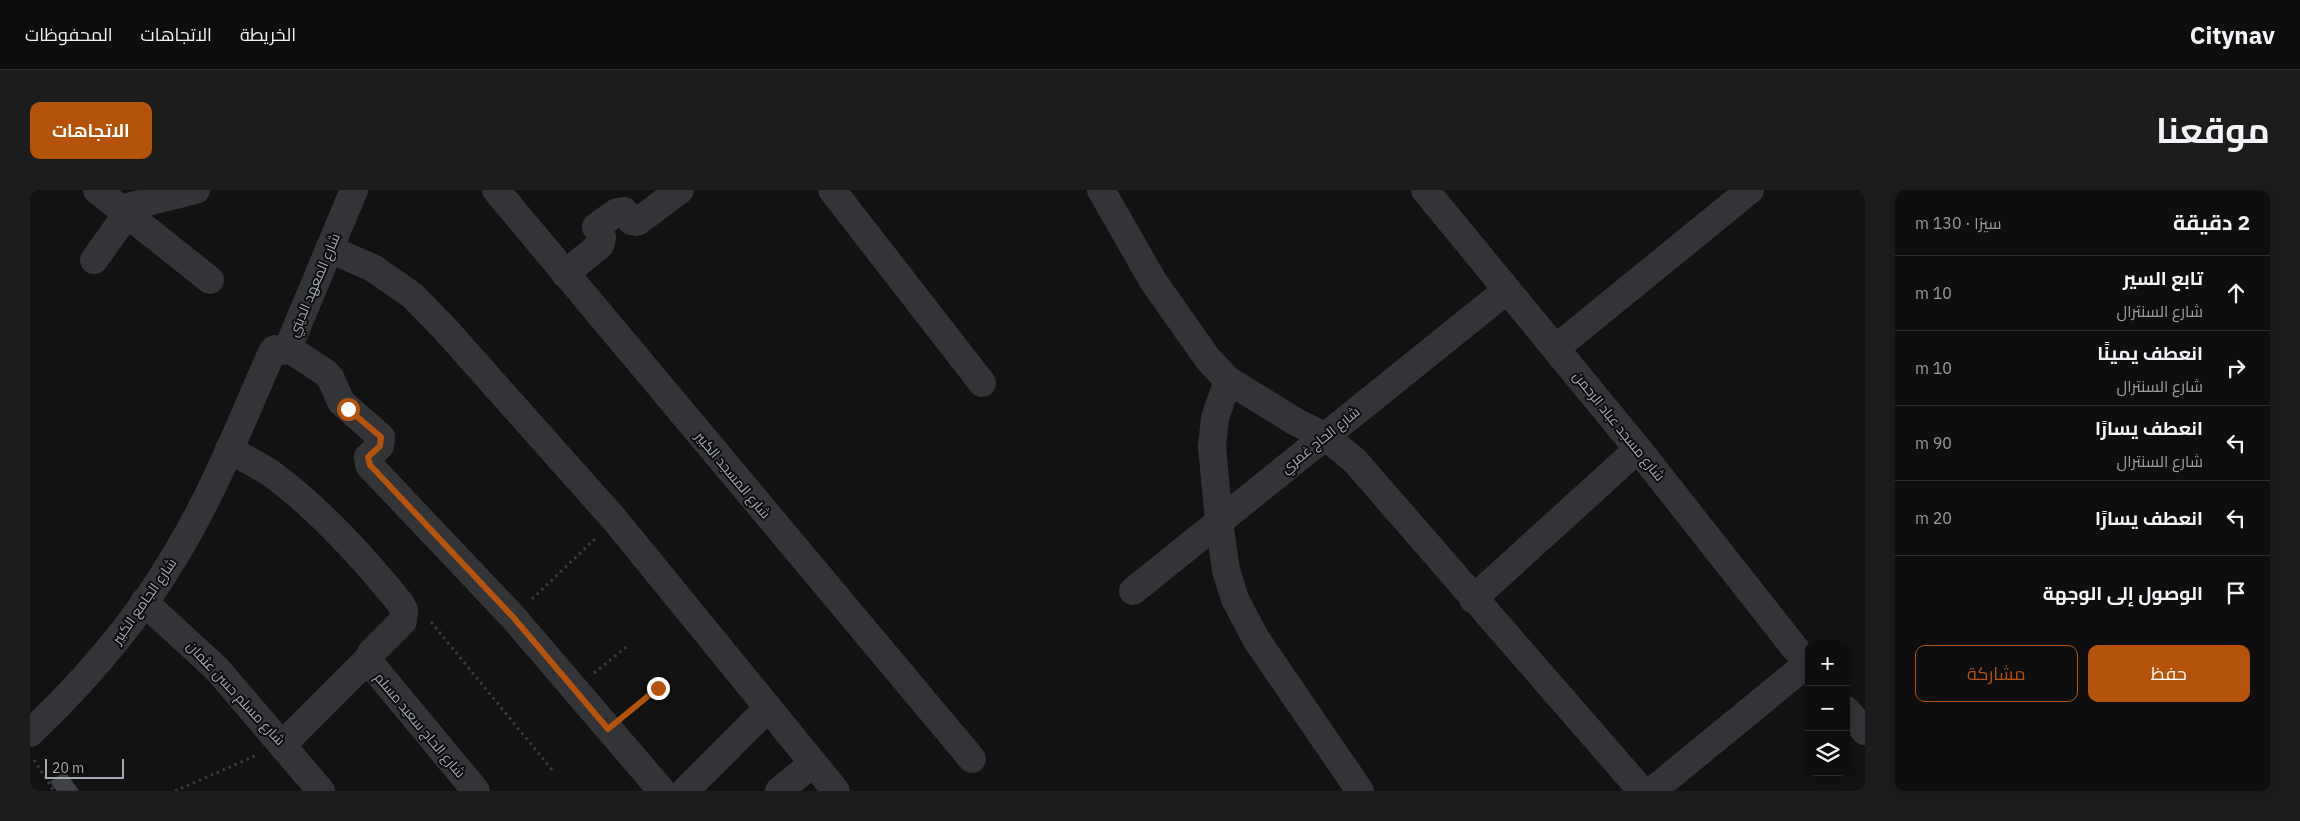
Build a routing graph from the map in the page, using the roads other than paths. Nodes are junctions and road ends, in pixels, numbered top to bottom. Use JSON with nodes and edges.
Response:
{"nodes":[{"id":1,"x":96,"y":190,"type":"edge"},
{"id":2,"x":196,"y":190,"type":"edge"},
{"id":3,"x":354,"y":190,"type":"edge"},
{"id":4,"x":496,"y":190,"type":"edge"},
{"id":5,"x":680,"y":190,"type":"edge"},
{"id":6,"x":832,"y":190,"type":"edge"},
{"id":7,"x":1101,"y":190,"type":"edge"},
{"id":8,"x":1425,"y":190,"type":"edge"},
{"id":9,"x":1750,"y":190,"type":"edge"},
{"id":10,"x":124,"y":211,"type":"junction"},
{"id":11,"x":329,"y":250,"type":"junction"},
{"id":12,"x":94,"y":260,"type":"dead end"},
{"id":13,"x":565,"y":274,"type":"junction"},
{"id":14,"x":210,"y":280,"type":"dead end"},
{"id":15,"x":1508,"y":290,"type":"junction"},
{"id":16,"x":288,"y":348,"type":"junction"},
{"id":17,"x":1556,"y":348,"type":"junction"},
{"id":18,"x":1228,"y":380,"type":"junction"},
{"id":19,"x":982,"y":383,"type":"dead end"},
{"id":20,"x":1325,"y":436,"type":"junction"},
{"id":21,"x":229,"y":449,"type":"junction"},
{"id":22,"x":1638,"y":449,"type":"junction"},
{"id":23,"x":1219,"y":522,"type":"junction"},
{"id":24,"x":1133,"y":591,"type":"dead end"},
{"id":25,"x":1474,"y":598,"type":"junction"},
{"id":26,"x":144,"y":602,"type":"junction"},
{"id":27,"x":369,"y":658,"type":"junction"},
{"id":28,"x":1805,"y":661,"type":"edge"},
{"id":29,"x":1805,"y":667,"type":"edge"},
{"id":30,"x":768,"y":708,"type":"junction"},
{"id":31,"x":1850,"y":715,"type":"edge"},
{"id":32,"x":1865,"y":732,"type":"edge"},
{"id":33,"x":30,"y":733,"type":"edge"},
{"id":34,"x":283,"y":744,"type":"junction"},
{"id":35,"x":972,"y":759,"type":"dead end"},
{"id":36,"x":813,"y":763,"type":"junction"},
{"id":37,"x":313,"y":788,"type":"edge"},
{"id":38,"x":476,"y":791,"type":"edge"},
{"id":39,"x":662,"y":791,"type":"edge"},
{"id":40,"x":685,"y":791,"type":"edge"},
{"id":41,"x":779,"y":791,"type":"edge"},
{"id":42,"x":836,"y":791,"type":"edge"},
{"id":43,"x":1360,"y":791,"type":"edge"},
{"id":44,"x":1642,"y":791,"type":"edge"},
{"id":45,"x":1652,"y":791,"type":"edge"}],
"edges":[{"from":1,"to":10,"type":"street"},
{"from":2,"to":10,"type":"street"},
{"from":3,"to":11,"type":"street","name":"شارع المعهد الديني"},
{"from":4,"to":13,"type":"street","name":"شارع المسجد الكبير"},
{"from":5,"to":13,"type":"street"},
{"from":6,"to":19,"type":"street"},
{"from":7,"to":18,"type":"street"},
{"from":8,"to":15,"type":"street","name":"شارع مسجد عباد الرحمن"},
{"from":9,"to":17,"type":"street"},
{"from":10,"to":12,"type":"street"},
{"from":10,"to":14,"type":"street"},
{"from":11,"to":16,"type":"street","name":"شارع المعهد الديني"},
{"from":11,"to":30,"type":"street"},
{"from":13,"to":35,"type":"street","name":"شارع المسجد الكبير"},
{"from":15,"to":17,"type":"street","name":"شارع مسجد عباد الرحمن"},
{"from":15,"to":20,"type":"street","name":"شارع الحاج غمري"},
{"from":16,"to":21,"type":"street","name":"شارع المعهد الديني"},
{"from":16,"to":39,"type":"street"},
{"from":17,"to":22,"type":"street","name":"شارع مسجد عباد الرحمن"},
{"from":18,"to":20,"type":"street"},
{"from":18,"to":23,"type":"street"},
{"from":20,"to":23,"type":"street","name":"شارع الحاج غمري"},
{"from":20,"to":25,"type":"street"},
{"from":21,"to":26,"type":"street","name":"شارع الجامع الكبير"},
{"from":21,"to":27,"type":"street","name":"شارع الحاج سعيد مسلم"},
{"from":22,"to":25,"type":"street"},
{"from":22,"to":28,"type":"street","name":"شارع مسجد عباد الرحمن"},
{"from":23,"to":24,"type":"street","name":"شارع الحاج غمري"},
{"from":23,"to":43,"type":"street"},
{"from":25,"to":44,"type":"street"},
{"from":26,"to":33,"type":"street","name":"شارع الجامع الكبير"},
{"from":26,"to":34,"type":"street","name":"شارع مسلم حسن عثمان"},
{"from":27,"to":34,"type":"street"},
{"from":27,"to":38,"type":"street","name":"شارع الحاج سعيد مسلم"},
{"from":29,"to":45,"type":"street"},
{"from":30,"to":36,"type":"street"},
{"from":30,"to":40,"type":"street"},
{"from":31,"to":32,"type":"street"},
{"from":34,"to":37,"type":"street","name":"شارع مسلم حسن عثمان"},
{"from":36,"to":41,"type":"street"},
{"from":36,"to":42,"type":"street"}]}
